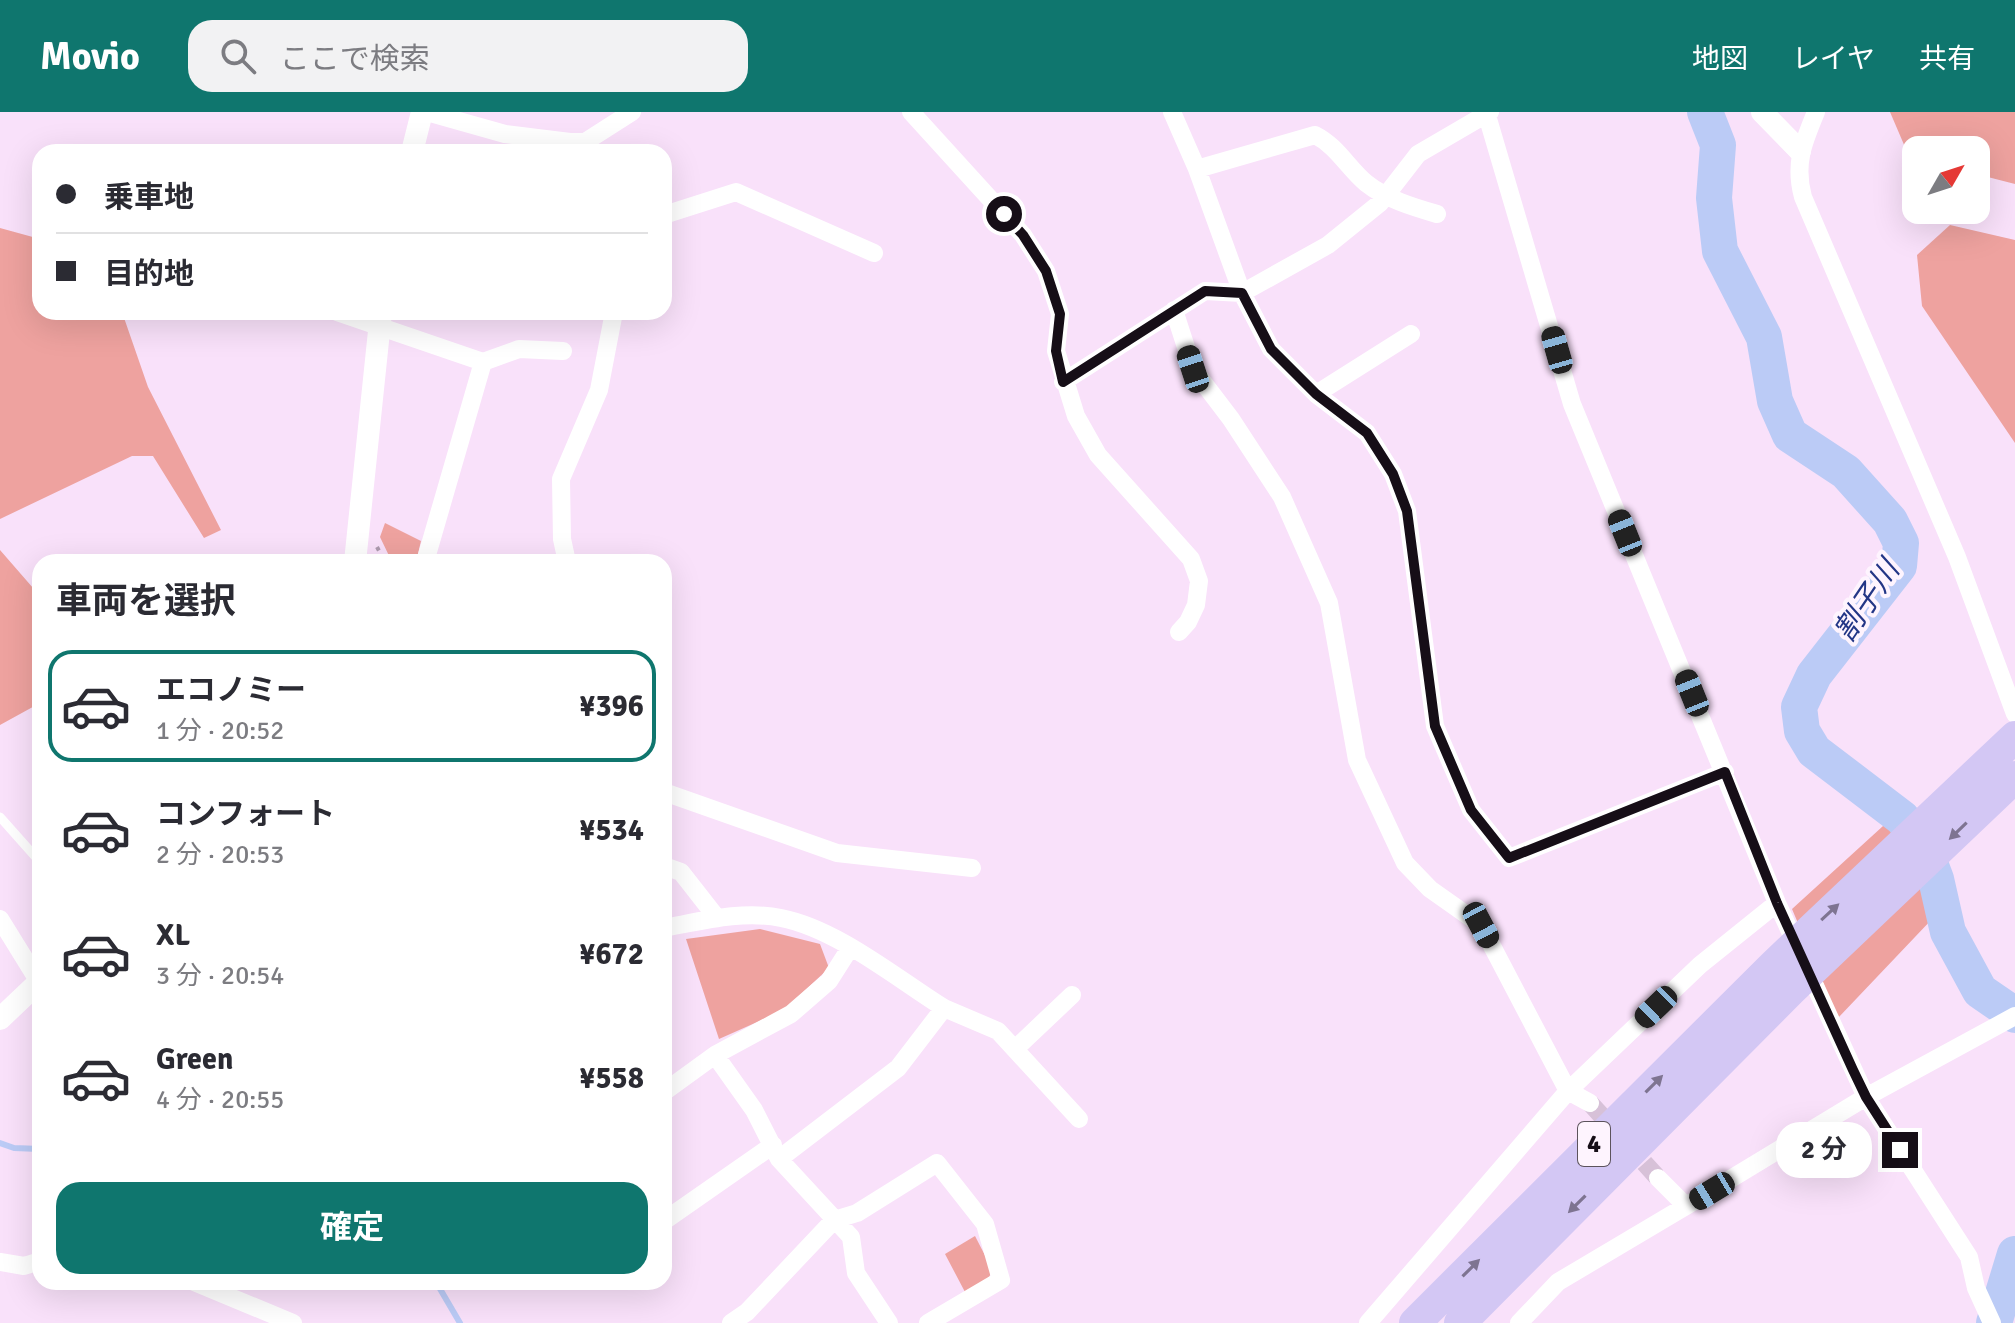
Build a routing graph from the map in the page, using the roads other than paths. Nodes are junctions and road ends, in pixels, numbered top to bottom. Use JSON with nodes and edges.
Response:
{"nodes":[{"id":1,"x":424,"y":112,"type":"edge"},
{"id":2,"x":632,"y":112,"type":"edge"},
{"id":3,"x":911,"y":112,"type":"edge"},
{"id":4,"x":1172,"y":112,"type":"edge"},
{"id":5,"x":1762,"y":112,"type":"edge"},
{"id":6,"x":1816,"y":112,"type":"edge"},
{"id":7,"x":1487,"y":113,"type":"edge"},
{"id":8,"x":414,"y":144,"type":"edge"},
{"id":9,"x":558,"y":144,"type":"edge"},
{"id":10,"x":581,"y":144,"type":"edge"},
{"id":11,"x":1800,"y":151,"type":"junction"},
{"id":12,"x":1197,"y":169,"type":"junction"},
{"id":13,"x":1387,"y":195,"type":"junction"},
{"id":14,"x":672,"y":212,"type":"edge"},
{"id":15,"x":1437,"y":214,"type":"dead end"},
{"id":16,"x":874,"y":253,"type":"dead end"},
{"id":17,"x":1242,"y":293,"type":"junction"},
{"id":18,"x":1174,"y":310,"type":"junction"},
{"id":19,"x":380,"y":320,"type":"edge"},
{"id":20,"x":612,"y":320,"type":"edge"},
{"id":21,"x":1411,"y":334,"type":"dead end"},
{"id":22,"x":563,"y":351,"type":"dead end"},
{"id":23,"x":483,"y":362,"type":"junction"},
{"id":24,"x":1063,"y":382,"type":"junction"},
{"id":25,"x":1316,"y":394,"type":"junction"},
{"id":26,"x":356,"y":554,"type":"edge"},
{"id":27,"x":427,"y":554,"type":"edge"},
{"id":28,"x":565,"y":554,"type":"edge"},
{"id":29,"x":1179,"y":632,"type":"dead end"},
{"id":30,"x":2015,"y":714,"type":"edge"},
{"id":31,"x":2015,"y":737,"type":"edge"},
{"id":32,"x":1725,"y":772,"type":"junction"},
{"id":33,"x":2015,"y":777,"type":"edge"},
{"id":34,"x":672,"y":795,"type":"edge"},
{"id":35,"x":0,"y":817,"type":"edge"},
{"id":36,"x":32,"y":853,"type":"edge"},
{"id":37,"x":972,"y":868,"type":"dead end"},
{"id":38,"x":672,"y":869,"type":"edge"},
{"id":39,"x":1777,"y":903,"type":"junction"},
{"id":40,"x":717,"y":918,"type":"junction"},
{"id":41,"x":0,"y":919,"type":"edge"},
{"id":42,"x":672,"y":926,"type":"edge"},
{"id":43,"x":850,"y":948,"type":"junction"},
{"id":44,"x":1782,"y":978,"type":"junction"},
{"id":45,"x":32,"y":979,"type":"edge"},
{"id":46,"x":32,"y":992,"type":"edge"},
{"id":47,"x":1072,"y":995,"type":"dead end"},
{"id":48,"x":944,"y":1008,"type":"junction"},
{"id":49,"x":2013,"y":1017,"type":"edge"},
{"id":50,"x":0,"y":1019,"type":"edge"},
{"id":51,"x":1015,"y":1049,"type":"junction"},
{"id":52,"x":715,"y":1055,"type":"junction"},
{"id":53,"x":672,"y":1086,"type":"edge"},
{"id":54,"x":1568,"y":1091,"type":"junction"},
{"id":55,"x":1866,"y":1097,"type":"junction"},
{"id":56,"x":1590,"y":1103,"type":"tunnel mouth"},
{"id":57,"x":1079,"y":1119,"type":"dead end"},
{"id":58,"x":776,"y":1152,"type":"junction"},
{"id":59,"x":1658,"y":1178,"type":"tunnel mouth"},
{"id":60,"x":1686,"y":1206,"type":"junction"},
{"id":61,"x":672,"y":1216,"type":"edge"},
{"id":62,"x":834,"y":1220,"type":"junction"},
{"id":63,"x":0,"y":1262,"type":"edge"},
{"id":64,"x":32,"y":1264,"type":"edge"},
{"id":65,"x":213,"y":1290,"type":"edge"},
{"id":66,"x":884,"y":1316,"type":"edge"},
{"id":67,"x":1983,"y":1319,"type":"edge"},
{"id":68,"x":293,"y":1323,"type":"edge"},
{"id":69,"x":731,"y":1323,"type":"edge"},
{"id":70,"x":865,"y":1323,"type":"edge"},
{"id":71,"x":928,"y":1323,"type":"edge"},
{"id":72,"x":1368,"y":1323,"type":"edge"},
{"id":73,"x":1415,"y":1323,"type":"edge"},
{"id":74,"x":1460,"y":1323,"type":"edge"},
{"id":75,"x":1519,"y":1323,"type":"edge"}],
"edges":[{"from":1,"to":8,"type":"street"},
{"from":1,"to":9,"type":"street"},
{"from":2,"to":10,"type":"street"},
{"from":3,"to":24,"type":"street"},
{"from":4,"to":12,"type":"street"},
{"from":5,"to":11,"type":"street"},
{"from":6,"to":11,"type":"street"},
{"from":7,"to":13,"type":"street"},
{"from":7,"to":32,"type":"street"},
{"from":11,"to":30,"type":"street"},
{"from":12,"to":13,"type":"street"},
{"from":12,"to":17,"type":"street"},
{"from":13,"to":15,"type":"street"},
{"from":13,"to":17,"type":"street"},
{"from":14,"to":16,"type":"street"},
{"from":17,"to":18,"type":"street"},
{"from":17,"to":25,"type":"street"},
{"from":18,"to":24,"type":"street"},
{"from":18,"to":54,"type":"street"},
{"from":19,"to":23,"type":"street"},
{"from":19,"to":26,"type":"street"},
{"from":20,"to":28,"type":"street"},
{"from":21,"to":25,"type":"street"},
{"from":22,"to":23,"type":"street"},
{"from":23,"to":27,"type":"street"},
{"from":24,"to":29,"type":"street"},
{"from":25,"to":32,"type":"street"},
{"from":44,"to":31,"type":"highway","number":"4","one_way":true},
{"from":32,"to":39,"type":"street"},
{"from":33,"to":44,"type":"highway","number":"4","one_way":true},
{"from":34,"to":37,"type":"street"},
{"from":35,"to":36,"type":"lane"},
{"from":38,"to":40,"type":"street"},
{"from":39,"to":54,"type":"street"},
{"from":39,"to":55,"type":"street"},
{"from":40,"to":42,"type":"street"},
{"from":40,"to":43,"type":"street"},
{"from":41,"to":45,"type":"street"},
{"from":43,"to":48,"type":"street"},
{"from":43,"to":52,"type":"street"},
{"from":73,"to":44,"type":"highway","number":"4","one_way":true},
{"from":44,"to":74,"type":"highway","number":"4","one_way":true},
{"from":46,"to":50,"type":"street"},
{"from":47,"to":51,"type":"street"},
{"from":48,"to":51,"type":"street"},
{"from":48,"to":58,"type":"street"},
{"from":49,"to":55,"type":"street"},
{"from":51,"to":57,"type":"street"},
{"from":52,"to":53,"type":"street"},
{"from":52,"to":58,"type":"street"},
{"from":54,"to":56,"type":"street"},
{"from":54,"to":72,"type":"street"},
{"from":55,"to":60,"type":"street"},
{"from":55,"to":67,"type":"street"},
{"from":58,"to":61,"type":"street"},
{"from":58,"to":62,"type":"street"},
{"from":59,"to":60,"type":"street"},
{"from":60,"to":75,"type":"street"},
{"from":62,"to":66,"type":"street"},
{"from":62,"to":69,"type":"street"},
{"from":62,"to":71,"type":"street"},
{"from":63,"to":64,"type":"street"},
{"from":65,"to":68,"type":"street"},
{"from":66,"to":70,"type":"street"}]}
